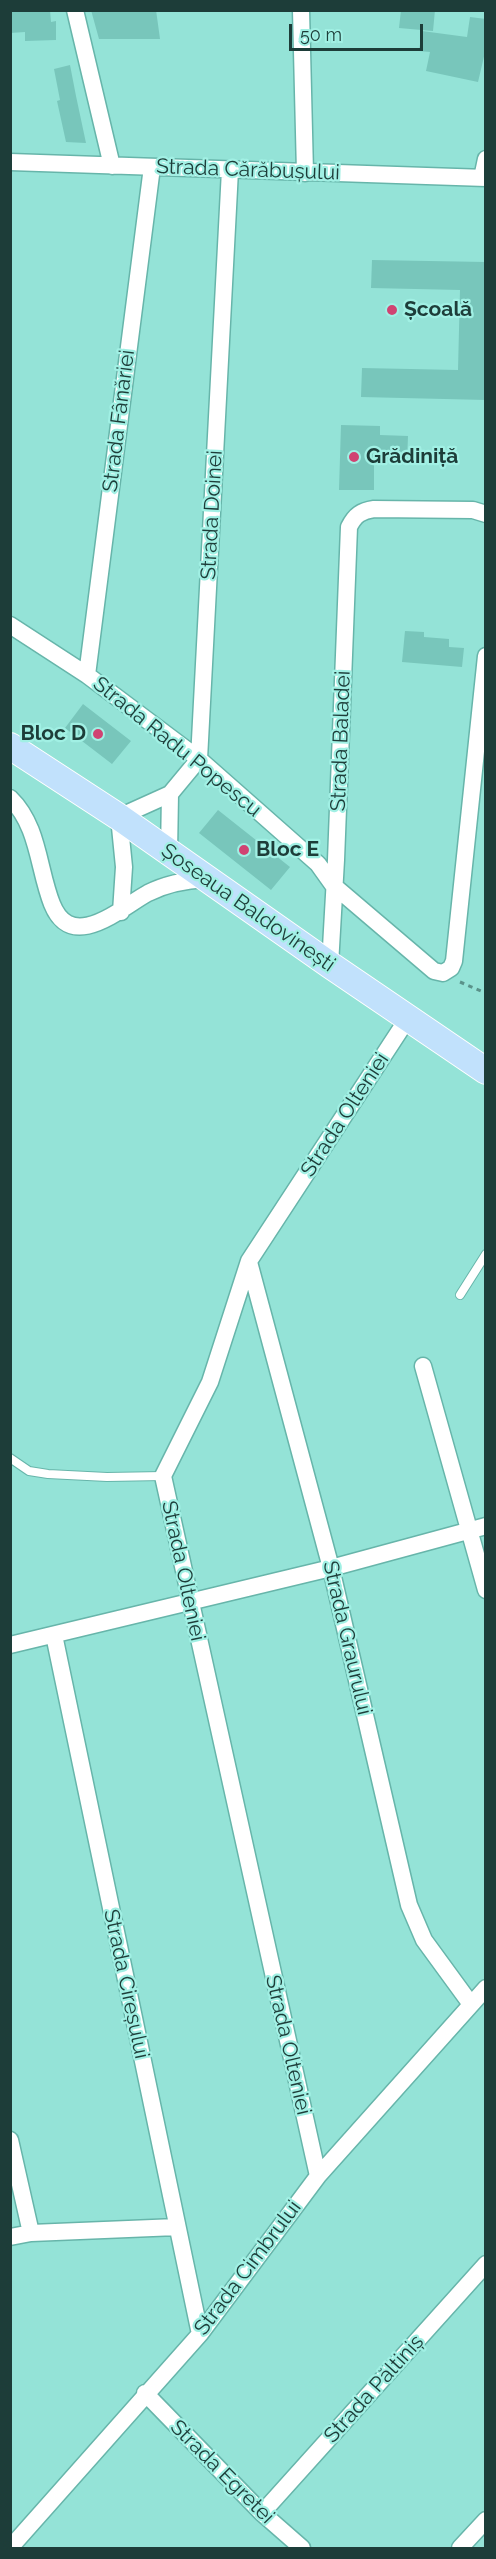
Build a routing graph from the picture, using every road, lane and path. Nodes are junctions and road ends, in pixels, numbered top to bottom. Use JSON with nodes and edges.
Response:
{"nodes":[{"id":1,"x":75,"y":10,"type":"edge"},
{"id":2,"x":301,"y":10,"type":"edge"},
{"id":3,"x":486,"y":159,"type":"edge"},
{"id":4,"x":10,"y":162,"type":"edge"},
{"id":5,"x":112,"y":166,"type":"junction"},
{"id":6,"x":152,"y":167,"type":"junction"},
{"id":7,"x":230,"y":170,"type":"junction"},
{"id":8,"x":305,"y":173,"type":"junction"},
{"id":9,"x":484,"y":178,"type":"edge"},
{"id":10,"x":486,"y":514,"type":"edge"},
{"id":11,"x":10,"y":626,"type":"edge"},
{"id":12,"x":486,"y":656,"type":"edge"},
{"id":13,"x":87,"y":675,"type":"junction"},
{"id":14,"x":10,"y":746,"type":"edge"},
{"id":15,"x":199,"y":759,"type":"junction"},
{"id":16,"x":170,"y":794,"type":"junction"},
{"id":17,"x":10,"y":798,"type":"edge"},
{"id":18,"x":119,"y":817,"type":"junction"},
{"id":19,"x":169,"y":853,"type":"junction"},
{"id":20,"x":206,"y":879,"type":"junction"},
{"id":21,"x":333,"y":885,"type":"junction"},
{"id":22,"x":121,"y":912,"type":"junction"},
{"id":23,"x":330,"y":965,"type":"junction"},
{"id":24,"x":443,"y":973,"type":"junction"},
{"id":25,"x":486,"y":993,"type":"edge"},
{"id":26,"x":408,"y":1018,"type":"junction"},
{"id":27,"x":486,"y":1071,"type":"edge"},
{"id":28,"x":486,"y":1254,"type":"edge"},
{"id":29,"x":249,"y":1261,"type":"junction"},
{"id":30,"x":460,"y":1295,"type":"dead end"},
{"id":31,"x":423,"y":1366,"type":"dead end"},
{"id":32,"x":10,"y":1458,"type":"edge"},
{"id":33,"x":163,"y":1476,"type":"junction"},
{"id":34,"x":486,"y":1526,"type":"edge"},
{"id":35,"x":468,"y":1530,"type":"junction"},
{"id":36,"x":331,"y":1568,"type":"junction"},
{"id":37,"x":486,"y":1590,"type":"edge"},
{"id":38,"x":190,"y":1602,"type":"junction"},
{"id":39,"x":54,"y":1635,"type":"junction"},
{"id":40,"x":10,"y":1646,"type":"edge"},
{"id":41,"x":486,"y":1988,"type":"edge"},
{"id":42,"x":470,"y":2003,"type":"junction"},
{"id":43,"x":10,"y":2140,"type":"edge"},
{"id":44,"x":318,"y":2176,"type":"junction"},
{"id":45,"x":177,"y":2227,"type":"junction"},
{"id":46,"x":31,"y":2233,"type":"junction"},
{"id":47,"x":10,"y":2237,"type":"edge"},
{"id":48,"x":486,"y":2264,"type":"edge"},
{"id":49,"x":200,"y":2334,"type":"junction"},
{"id":50,"x":145,"y":2393,"type":"junction"},
{"id":51,"x":262,"y":2514,"type":"junction"},
{"id":52,"x":486,"y":2520,"type":"edge"},
{"id":53,"x":10,"y":2548,"type":"edge"},
{"id":54,"x":302,"y":2548,"type":"edge"},
{"id":55,"x":460,"y":2548,"type":"edge"}],
"edges":[{"from":1,"to":5,"type":"street"},
{"from":2,"to":8,"type":"street"},
{"from":3,"to":9,"type":"street"},
{"from":4,"to":5,"type":"street","name":"Strada Cărăbușului"},
{"from":5,"to":6,"type":"street","name":"Strada Cărăbușului"},
{"from":6,"to":7,"type":"street","name":"Strada Cărăbușului"},
{"from":6,"to":13,"type":"street","name":"Strada Fânăriei"},
{"from":7,"to":8,"type":"street","name":"Strada Cărăbușului"},
{"from":7,"to":15,"type":"street","name":"Strada Doinei"},
{"from":8,"to":9,"type":"street","name":"Strada Cărăbușului"},
{"from":10,"to":21,"type":"street","name":"Strada Baladei"},
{"from":11,"to":13,"type":"street","name":"Strada Radu Popescu"},
{"from":12,"to":24,"type":"street"},
{"from":13,"to":15,"type":"street","name":"Strada Radu Popescu"},
{"from":14,"to":18,"type":"main road","name":"Șoseaua Baldovinești"},
{"from":15,"to":16,"type":"street"},
{"from":15,"to":21,"type":"street","name":"Strada Radu Popescu"},
{"from":16,"to":18,"type":"street"},
{"from":16,"to":19,"type":"street"},
{"from":17,"to":22,"type":"street"},
{"from":18,"to":19,"type":"main road","name":"Șoseaua Baldovinești"},
{"from":18,"to":22,"type":"street"},
{"from":19,"to":20,"type":"main road","name":"Șoseaua Baldovinești"},
{"from":20,"to":22,"type":"street"},
{"from":20,"to":23,"type":"main road","name":"Șoseaua Baldovinești"},
{"from":21,"to":23,"type":"street","name":"Strada Baladei"},
{"from":21,"to":24,"type":"street","name":"Strada Radu Popescu"},
{"from":23,"to":26,"type":"main road","name":"Șoseaua Baldovinești"},
{"from":24,"to":25,"type":"path"},
{"from":26,"to":27,"type":"main road","name":"Șoseaua Baldovinești"},
{"from":26,"to":29,"type":"street","name":"Strada Olteniei"},
{"from":28,"to":30,"type":"lane"},
{"from":29,"to":33,"type":"street","name":"Strada Olteniei"},
{"from":29,"to":36,"type":"street","name":"Strada Graurului"},
{"from":31,"to":35,"type":"street"},
{"from":32,"to":33,"type":"lane"},
{"from":33,"to":38,"type":"street","name":"Strada Olteniei"},
{"from":34,"to":35,"type":"street"},
{"from":35,"to":36,"type":"street"},
{"from":35,"to":37,"type":"street"},
{"from":36,"to":38,"type":"street"},
{"from":36,"to":42,"type":"street","name":"Strada Graurului"},
{"from":38,"to":39,"type":"street"},
{"from":38,"to":44,"type":"street","name":"Strada Olteniei"},
{"from":39,"to":40,"type":"street"},
{"from":39,"to":45,"type":"street","name":"Strada Cireșului"},
{"from":41,"to":42,"type":"street","name":"Strada Cimbrului"},
{"from":42,"to":44,"type":"street","name":"Strada Cimbrului"},
{"from":43,"to":46,"type":"street"},
{"from":44,"to":49,"type":"street","name":"Strada Cimbrului"},
{"from":45,"to":46,"type":"street"},
{"from":45,"to":49,"type":"street","name":"Strada Cireșului"},
{"from":46,"to":47,"type":"street"},
{"from":48,"to":51,"type":"street","name":"Strada Păltiniș"},
{"from":49,"to":50,"type":"street","name":"Strada Cimbrului"},
{"from":50,"to":51,"type":"street","name":"Strada Egretei"},
{"from":50,"to":53,"type":"street","name":"Strada Cimbrului"},
{"from":51,"to":54,"type":"street","name":"Strada Egretei"},
{"from":52,"to":55,"type":"street"}]}
